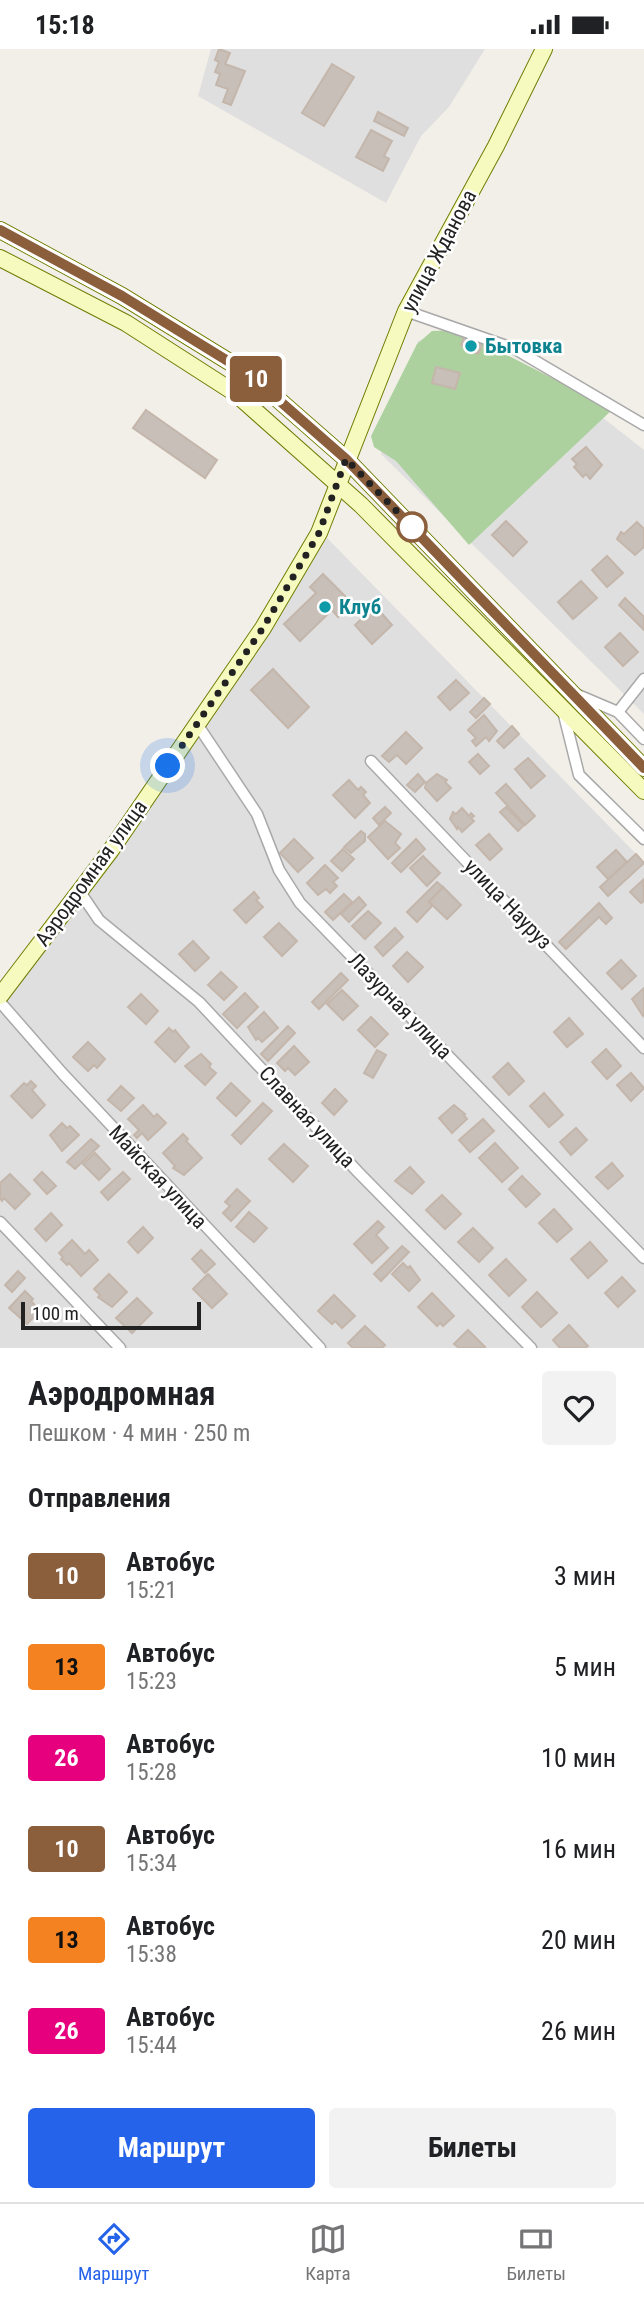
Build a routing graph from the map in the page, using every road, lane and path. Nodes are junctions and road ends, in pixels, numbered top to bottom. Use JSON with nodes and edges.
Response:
{"nodes":[{"id":1,"x":544,"y":49,"type":"edge"},
{"id":2,"x":0,"y":230,"type":"edge"},
{"id":3,"x":0,"y":258,"type":"edge"},
{"id":4,"x":406,"y":311,"type":"junction"},
{"id":5,"x":644,"y":425,"type":"edge"},
{"id":6,"x":346,"y":459,"type":"junction"},
{"id":7,"x":338,"y":483,"type":"junction"},
{"id":8,"x":644,"y":679,"type":"edge"},
{"id":9,"x":565,"y":698,"type":"junction"},
{"id":10,"x":618,"y":712,"type":"junction"},
{"id":11,"x":197,"y":725,"type":"junction"},
{"id":12,"x":644,"y":739,"type":"edge"},
{"id":13,"x":371,"y":761,"type":"dead end"},
{"id":14,"x":644,"y":768,"type":"edge"},
{"id":15,"x":644,"y":791,"type":"edge"},
{"id":16,"x":644,"y":839,"type":"edge"},
{"id":17,"x":80,"y":892,"type":"junction"},
{"id":18,"x":0,"y":996,"type":"edge"},
{"id":19,"x":0,"y":1002,"type":"edge"},
{"id":20,"x":644,"y":1048,"type":"edge"},
{"id":21,"x":0,"y":1222,"type":"edge"},
{"id":22,"x":644,"y":1258,"type":"edge"},
{"id":23,"x":120,"y":1348,"type":"edge"},
{"id":24,"x":320,"y":1348,"type":"edge"},
{"id":25,"x":531,"y":1348,"type":"edge"}],
"edges":[{"from":1,"to":4,"type":"main road","name":"улица Жданова"},
{"from":2,"to":6,"type":"main road"},
{"from":3,"to":7,"type":"main road"},
{"from":4,"to":5,"type":"street"},
{"from":4,"to":6,"type":"main road","name":"улица Жданова"},
{"from":6,"to":7,"type":"main road","name":"Аэродромная улица"},
{"from":6,"to":9,"type":"main road"},
{"from":7,"to":9,"type":"main road"},
{"from":7,"to":11,"type":"main road","name":"Аэродромная улица"},
{"from":8,"to":10,"type":"street"},
{"from":9,"to":10,"type":"street"},
{"from":9,"to":14,"type":"main road"},
{"from":9,"to":15,"type":"main road"},
{"from":9,"to":16,"type":"street"},
{"from":10,"to":12,"type":"street"},
{"from":11,"to":17,"type":"main road","name":"Аэродромная улица"},
{"from":11,"to":22,"type":"street","name":"Лазурная улица"},
{"from":13,"to":20,"type":"street","name":"улица Науруз"},
{"from":17,"to":18,"type":"main road","name":"Аэродромная улица"},
{"from":17,"to":25,"type":"street","name":"Славная улица"},
{"from":19,"to":24,"type":"street","name":"Майская улица"},
{"from":21,"to":23,"type":"street"}]}
